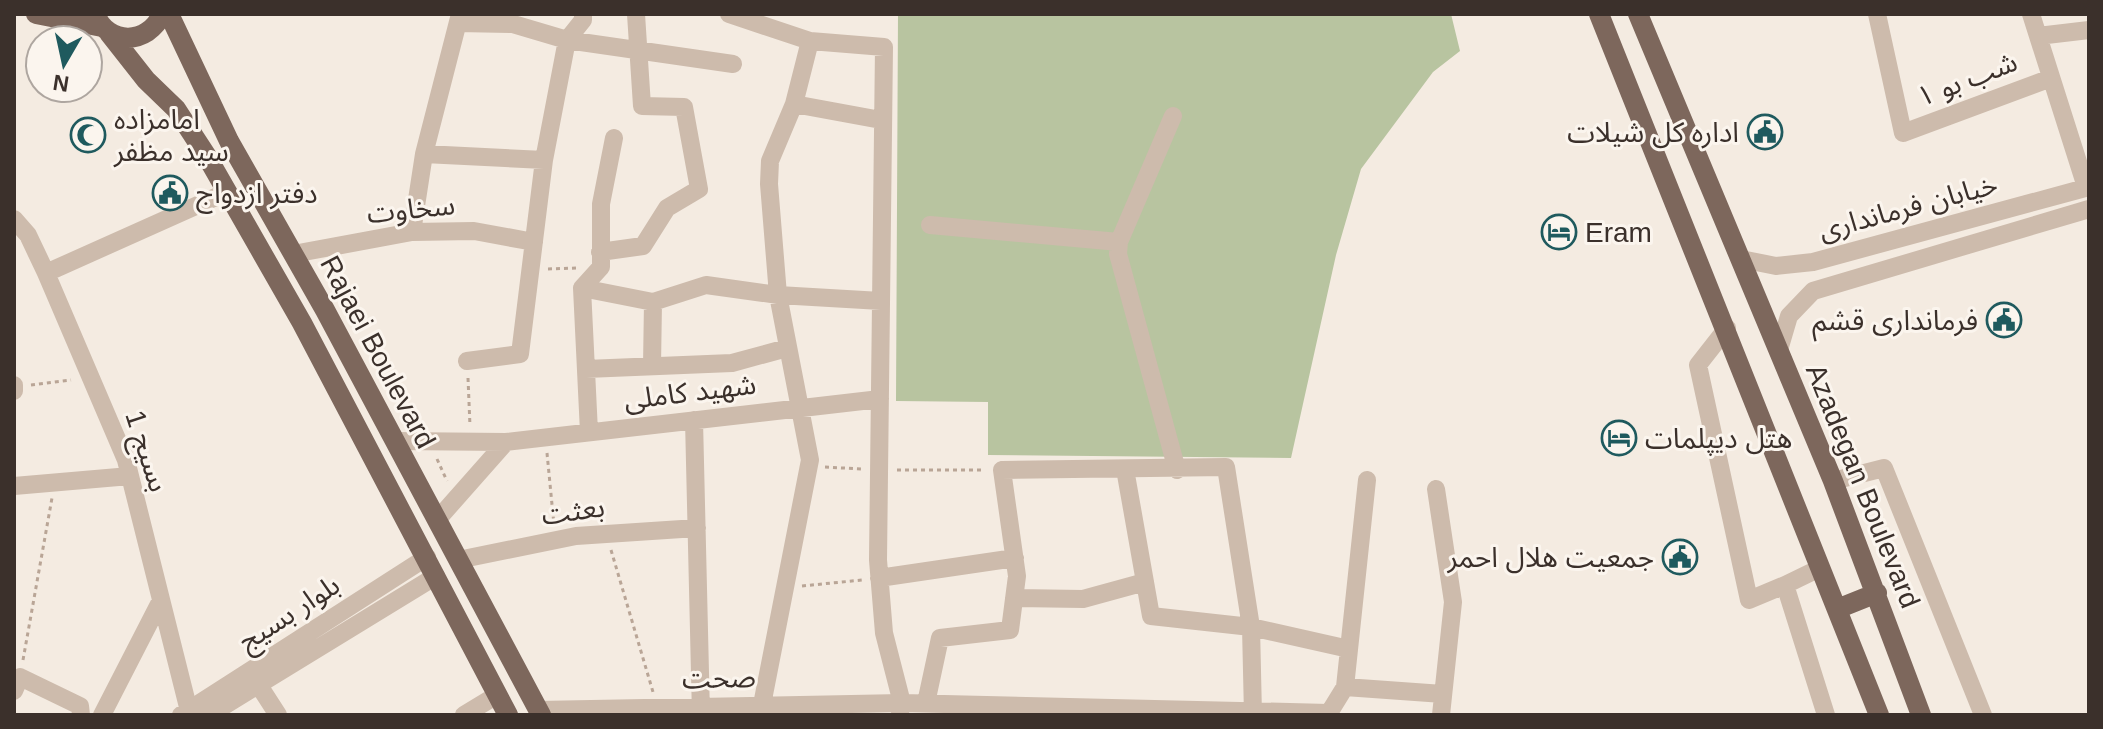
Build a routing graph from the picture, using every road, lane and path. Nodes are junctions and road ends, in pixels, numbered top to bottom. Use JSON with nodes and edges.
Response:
{"nodes":[{"id":1,"x":36,"y":14,"type":"edge"},
{"id":2,"x":162,"y":14,"type":"edge"},
{"id":3,"x":169,"y":14,"type":"edge"},
{"id":4,"x":583,"y":14,"type":"edge"},
{"id":5,"x":636,"y":14,"type":"edge"},
{"id":6,"x":729,"y":14,"type":"edge"},
{"id":7,"x":1599,"y":14,"type":"edge"},
{"id":8,"x":1638,"y":14,"type":"edge"},
{"id":9,"x":2031,"y":14,"type":"edge"},
{"id":10,"x":459,"y":18,"type":"edge"},
{"id":11,"x":1877,"y":18,"type":"edge"},
{"id":12,"x":770,"y":20,"type":"edge"},
{"id":13,"x":96,"y":24,"type":"edge"},
{"id":14,"x":104,"y":26,"type":"edge"},
{"id":15,"x":104,"y":28,"type":"edge"},
{"id":16,"x":2089,"y":30,"type":"edge"},
{"id":17,"x":2038,"y":36,"type":"junction"},
{"id":18,"x":567,"y":40,"type":"junction"},
{"id":19,"x":810,"y":41,"type":"junction"},
{"id":20,"x":637,"y":51,"type":"junction"},
{"id":21,"x":733,"y":64,"type":"dead end"},
{"id":22,"x":2051,"y":78,"type":"junction"},
{"id":23,"x":794,"y":104,"type":"junction"},
{"id":24,"x":1173,"y":116,"type":"dead end"},
{"id":25,"x":881,"y":120,"type":"junction"},
{"id":26,"x":614,"y":138,"type":"dead end"},
{"id":27,"x":424,"y":154,"type":"junction"},
{"id":28,"x":544,"y":160,"type":"junction"},
{"id":29,"x":2088,"y":187,"type":"edge"},
{"id":30,"x":227,"y":192,"type":"junction"},
{"id":31,"x":2089,"y":209,"type":"edge"},
{"id":32,"x":14,"y":219,"type":"edge"},
{"id":33,"x":930,"y":225,"type":"dead end"},
{"id":34,"x":412,"y":232,"type":"junction"},
{"id":35,"x":534,"y":242,"type":"junction"},
{"id":36,"x":1119,"y":242,"type":"junction"},
{"id":37,"x":293,"y":254,"type":"junction"},
{"id":38,"x":1741,"y":259,"type":"junction"},
{"id":39,"x":600,"y":260,"type":"junction"},
{"id":40,"x":530,"y":269,"type":"junction"},
{"id":41,"x":46,"y":273,"type":"junction"},
{"id":42,"x":582,"y":288,"type":"junction"},
{"id":43,"x":778,"y":295,"type":"junction"},
{"id":44,"x":881,"y":301,"type":"junction"},
{"id":45,"x":653,"y":302,"type":"junction"},
{"id":46,"x":1727,"y":328,"type":"junction"},
{"id":47,"x":787,"y":348,"type":"junction"},
{"id":48,"x":1779,"y":350,"type":"junction"},
{"id":49,"x":467,"y":361,"type":"joint"},
{"id":50,"x":652,"y":366,"type":"junction"},
{"id":51,"x":586,"y":369,"type":"junction"},
{"id":52,"x":91,"y":378,"type":"junction"},
{"id":53,"x":14,"y":388,"type":"edge"},
{"id":54,"x":880,"y":399,"type":"junction"},
{"id":55,"x":798,"y":408,"type":"junction"},
{"id":56,"x":694,"y":420,"type":"junction"},
{"id":57,"x":589,"y":432,"type":"junction"},
{"id":58,"x":545,"y":437,"type":"junction"},
{"id":59,"x":395,"y":441,"type":"junction"},
{"id":60,"x":428,"y":441,"type":"junction"},
{"id":61,"x":470,"y":442,"type":"junction"},
{"id":62,"x":506,"y":442,"type":"junction"},
{"id":63,"x":809,"y":466,"type":"junction"},
{"id":64,"x":1125,"y":469,"type":"junction"},
{"id":65,"x":880,"y":470,"type":"junction"},
{"id":66,"x":1002,"y":470,"type":"junction"},
{"id":67,"x":1177,"y":470,"type":"junction"},
{"id":68,"x":130,"y":476,"type":"junction"},
{"id":69,"x":1367,"y":480,"type":"dead end"},
{"id":70,"x":1833,"y":481,"type":"junction"},
{"id":71,"x":54,"y":483,"type":"junction"},
{"id":72,"x":14,"y":486,"type":"edge"},
{"id":73,"x":1436,"y":489,"type":"dead end"},
{"id":74,"x":456,"y":499,"type":"junction"},
{"id":75,"x":437,"y":520,"type":"junction"},
{"id":76,"x":697,"y":528,"type":"junction"},
{"id":77,"x":606,"y":534,"type":"junction"},
{"id":78,"x":556,"y":540,"type":"junction"},
{"id":79,"x":1015,"y":558,"type":"junction"},
{"id":80,"x":458,"y":560,"type":"junction"},
{"id":81,"x":431,"y":566,"type":"junction"},
{"id":82,"x":1820,"y":568,"type":"junction"},
{"id":83,"x":879,"y":578,"type":"junction"},
{"id":84,"x":1145,"y":582,"type":"junction"},
{"id":85,"x":1785,"y":585,"type":"junction"},
{"id":86,"x":786,"y":587,"type":"junction"},
{"id":87,"x":1877,"y":593,"type":"junction"},
{"id":88,"x":1014,"y":598,"type":"junction"},
{"id":89,"x":159,"y":604,"type":"junction"},
{"id":90,"x":1837,"y":609,"type":"junction"},
{"id":91,"x":1251,"y":627,"type":"junction"},
{"id":92,"x":1349,"y":649,"type":"junction"},
{"id":93,"x":17,"y":684,"type":"edge"},
{"id":94,"x":258,"y":684,"type":"junction"},
{"id":95,"x":1345,"y":687,"type":"junction"},
{"id":96,"x":1443,"y":694,"type":"junction"},
{"id":97,"x":497,"y":695,"type":"junction"},
{"id":98,"x":926,"y":703,"type":"junction"},
{"id":99,"x":658,"y":707,"type":"junction"},
{"id":100,"x":901,"y":709,"type":"edge"},
{"id":101,"x":761,"y":710,"type":"edge"},
{"id":102,"x":701,"y":711,"type":"edge"},
{"id":103,"x":1056,"y":711,"type":"edge"},
{"id":104,"x":539,"y":712,"type":"edge"},
{"id":105,"x":186,"y":713,"type":"edge"},
{"id":106,"x":1253,"y":714,"type":"edge"},
{"id":107,"x":81,"y":715,"type":"edge"},
{"id":108,"x":102,"y":715,"type":"edge"},
{"id":109,"x":209,"y":715,"type":"edge"},
{"id":110,"x":278,"y":715,"type":"edge"},
{"id":111,"x":464,"y":715,"type":"edge"},
{"id":112,"x":508,"y":715,"type":"edge"},
{"id":113,"x":1441,"y":715,"type":"edge"},
{"id":114,"x":1826,"y":715,"type":"edge"},
{"id":115,"x":1879,"y":715,"type":"edge"},
{"id":116,"x":1921,"y":715,"type":"edge"},
{"id":117,"x":1983,"y":715,"type":"edge"}],
"edges":[{"from":1,"to":13,"type":"main road"},
{"from":2,"to":14,"type":"main road"},
{"from":3,"to":37,"type":"main road","name":"Rajaei Boulevard"},
{"from":4,"to":18,"type":"street"},
{"from":5,"to":20,"type":"street"},
{"from":6,"to":12,"type":"street"},
{"from":7,"to":46,"type":"main road"},
{"from":8,"to":38,"type":"main road","name":"Azadegan Boulevard"},
{"from":9,"to":17,"type":"street"},
{"from":10,"to":18,"type":"street"},
{"from":10,"to":27,"type":"street"},
{"from":11,"to":22,"type":"street","name":"شب بو ۱"},
{"from":12,"to":19,"type":"street"},
{"from":15,"to":30,"type":"main road","name":"Rajaei Boulevard"},
{"from":16,"to":17,"type":"street"},
{"from":17,"to":22,"type":"street"},
{"from":18,"to":20,"type":"street"},
{"from":18,"to":28,"type":"street"},
{"from":19,"to":23,"type":"street"},
{"from":19,"to":25,"type":"street"},
{"from":20,"to":21,"type":"street"},
{"from":20,"to":39,"type":"street"},
{"from":22,"to":29,"type":"street"},
{"from":23,"to":25,"type":"street"},
{"from":23,"to":43,"type":"street"},
{"from":24,"to":36,"type":"street"},
{"from":25,"to":44,"type":"street"},
{"from":26,"to":39,"type":"street"},
{"from":27,"to":28,"type":"street"},
{"from":27,"to":34,"type":"street"},
{"from":28,"to":35,"type":"street"},
{"from":29,"to":38,"type":"street","name":"خیابان فرمانداری"},
{"from":30,"to":41,"type":"street"},
{"from":30,"to":81,"type":"main road","name":"Rajaei Boulevard"},
{"from":31,"to":48,"type":"street"},
{"from":32,"to":41,"type":"street","name":"بسیج 1"},
{"from":33,"to":36,"type":"street"},
{"from":34,"to":35,"type":"street","name":"سخاوت"},
{"from":34,"to":37,"type":"street","name":"سخاوت"},
{"from":35,"to":40,"type":"street"},
{"from":36,"to":67,"type":"street"},
{"from":37,"to":59,"type":"main road","name":"Rajaei Boulevard"},
{"from":38,"to":48,"type":"main road","name":"Azadegan Boulevard"},
{"from":39,"to":40,"type":"path"},
{"from":39,"to":42,"type":"street"},
{"from":40,"to":49,"type":"street"},
{"from":41,"to":52,"type":"street","name":"بسیج 1"},
{"from":42,"to":45,"type":"street"},
{"from":42,"to":51,"type":"street"},
{"from":43,"to":44,"type":"street"},
{"from":43,"to":45,"type":"street"},
{"from":43,"to":47,"type":"street"},
{"from":44,"to":54,"type":"street"},
{"from":45,"to":50,"type":"street"},
{"from":46,"to":82,"type":"main road"},
{"from":46,"to":85,"type":"street"},
{"from":47,"to":50,"type":"street"},
{"from":47,"to":55,"type":"street"},
{"from":48,"to":70,"type":"main road","name":"Azadegan Boulevard"},
{"from":49,"to":61,"type":"path"},
{"from":50,"to":51,"type":"street"},
{"from":51,"to":57,"type":"street"},
{"from":52,"to":53,"type":"path"},
{"from":52,"to":68,"type":"street","name":"بسیج 1"},
{"from":54,"to":55,"type":"street","name":"شهید کاملی"},
{"from":54,"to":65,"type":"street"},
{"from":55,"to":56,"type":"street","name":"شهید کاملی"},
{"from":55,"to":63,"type":"street"},
{"from":56,"to":57,"type":"street","name":"شهید کاملی"},
{"from":56,"to":76,"type":"street"},
{"from":57,"to":58,"type":"street","name":"شهید کاملی"},
{"from":58,"to":62,"type":"street","name":"شهید کاملی"},
{"from":58,"to":78,"type":"path"},
{"from":59,"to":60,"type":"street","name":"شهید کاملی"},
{"from":59,"to":75,"type":"main road","name":"Rajaei Boulevard"},
{"from":60,"to":61,"type":"street","name":"شهید کاملی"},
{"from":60,"to":74,"type":"path"},
{"from":61,"to":62,"type":"street","name":"شهید کاملی"},
{"from":62,"to":74,"type":"street"},
{"from":63,"to":65,"type":"path"},
{"from":63,"to":86,"type":"street"},
{"from":64,"to":66,"type":"street"},
{"from":64,"to":67,"type":"street"},
{"from":64,"to":84,"type":"street"},
{"from":65,"to":66,"type":"path"},
{"from":65,"to":83,"type":"street"},
{"from":66,"to":79,"type":"street"},
{"from":67,"to":91,"type":"street"},
{"from":68,"to":71,"type":"street"},
{"from":68,"to":89,"type":"street","name":"بسیج 1"},
{"from":69,"to":92,"type":"street"},
{"from":70,"to":87,"type":"main road","name":"Azadegan Boulevard"},
{"from":70,"to":117,"type":"street"},
{"from":71,"to":72,"type":"street"},
{"from":71,"to":93,"type":"path"},
{"from":73,"to":96,"type":"street"},
{"from":74,"to":75,"type":"street"},
{"from":75,"to":80,"type":"main road","name":"Rajaei Boulevard"},
{"from":76,"to":77,"type":"street","name":"بعثت"},
{"from":76,"to":102,"type":"street"},
{"from":77,"to":78,"type":"street","name":"بعثت"},
{"from":77,"to":99,"type":"path"},
{"from":78,"to":80,"type":"street","name":"بعثت"},
{"from":79,"to":83,"type":"street"},
{"from":79,"to":88,"type":"street"},
{"from":80,"to":104,"type":"main road","name":"Rajaei Boulevard"},
{"from":81,"to":94,"type":"street","name":"بلوار بسیج"},
{"from":81,"to":97,"type":"main road","name":"Rajaei Boulevard"},
{"from":81,"to":105,"type":"street","name":"بلوار بسیج"},
{"from":82,"to":85,"type":"street"},
{"from":82,"to":90,"type":"main road"},
{"from":83,"to":86,"type":"path"},
{"from":83,"to":100,"type":"street"},
{"from":84,"to":88,"type":"street"},
{"from":84,"to":91,"type":"street"},
{"from":85,"to":114,"type":"street"},
{"from":86,"to":101,"type":"street"},
{"from":87,"to":90,"type":"main road"},
{"from":87,"to":116,"type":"main road","name":"Azadegan Boulevard"},
{"from":88,"to":98,"type":"street"},
{"from":89,"to":105,"type":"street","name":"بسیج 1"},
{"from":89,"to":108,"type":"street"},
{"from":90,"to":115,"type":"main road"},
{"from":91,"to":92,"type":"street"},
{"from":91,"to":106,"type":"street"},
{"from":92,"to":95,"type":"street"},
{"from":93,"to":107,"type":"street"},
{"from":94,"to":109,"type":"street","name":"بلوار بسیج"},
{"from":94,"to":110,"type":"street"},
{"from":95,"to":96,"type":"street"},
{"from":95,"to":106,"type":"street","name":"صحت"},
{"from":96,"to":113,"type":"street"},
{"from":97,"to":111,"type":"street"},
{"from":97,"to":112,"type":"main road","name":"Rajaei Boulevard"},
{"from":98,"to":100,"type":"street","name":"صحت"},
{"from":98,"to":103,"type":"street","name":"صحت"},
{"from":99,"to":102,"type":"street","name":"صحت"},
{"from":99,"to":104,"type":"street","name":"صحت"},
{"from":100,"to":101,"type":"street","name":"صحت"},
{"from":101,"to":102,"type":"street","name":"صحت"},
{"from":103,"to":106,"type":"street","name":"صحت"}]}
